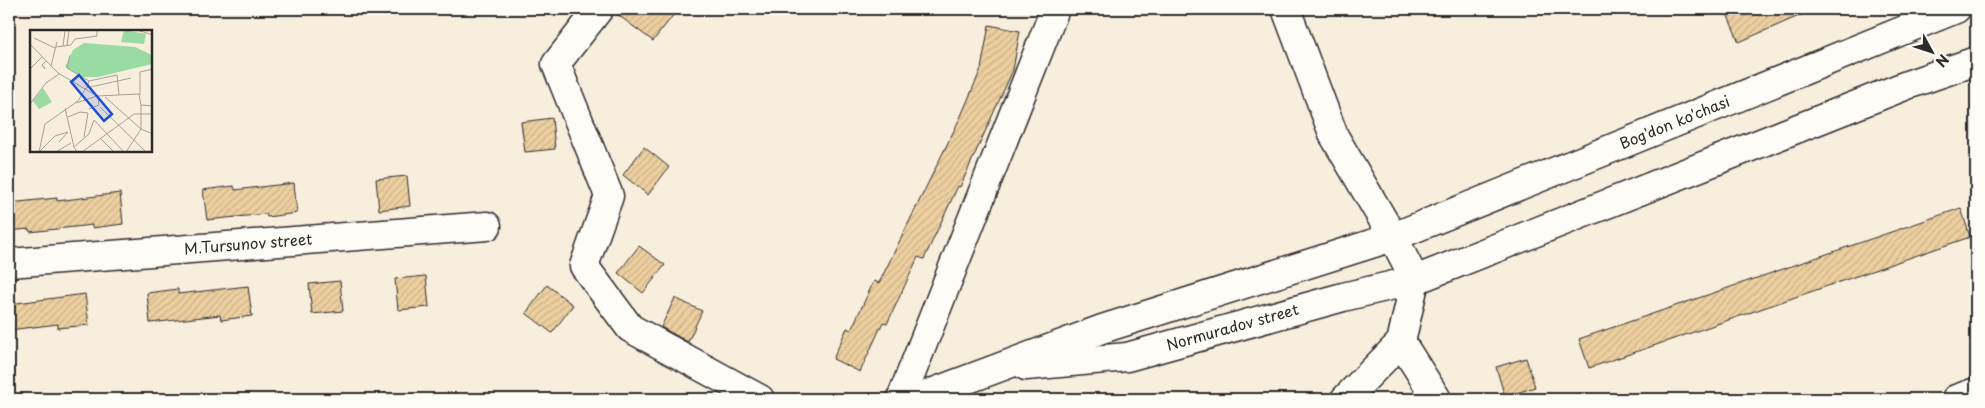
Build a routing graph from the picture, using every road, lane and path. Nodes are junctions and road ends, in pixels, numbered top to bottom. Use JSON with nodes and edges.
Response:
{"nodes":[{"id":1,"x":599,"y":9,"type":"edge"},
{"id":2,"x":1055,"y":9,"type":"edge"},
{"id":3,"x":1286,"y":9,"type":"edge"},
{"id":4,"x":1956,"y":9,"type":"edge"},
{"id":5,"x":1976,"y":61,"type":"edge"},
{"id":6,"x":488,"y":226,"type":"dead end"},
{"id":7,"x":1393,"y":236,"type":"junction"},
{"id":8,"x":9,"y":263,"type":"edge"},
{"id":9,"x":1415,"y":280,"type":"junction"},
{"id":10,"x":1401,"y":342,"type":"junction"},
{"id":11,"x":1000,"y":367,"type":"junction"},
{"id":12,"x":1976,"y":392,"type":"edge"},
{"id":13,"x":760,"y":399,"type":"edge"},
{"id":14,"x":901,"y":399,"type":"edge"},
{"id":15,"x":915,"y":399,"type":"edge"},
{"id":16,"x":1346,"y":399,"type":"edge"},
{"id":17,"x":1437,"y":399,"type":"edge"},
{"id":18,"x":1956,"y":399,"type":"edge"}],
"edges":[{"from":1,"to":13,"type":"main road"},
{"from":2,"to":14,"type":"main road"},
{"from":3,"to":7,"type":"main road"},
{"from":4,"to":7,"type":"main road","name":"Bog'don ko'chasi"},
{"from":5,"to":9,"type":"main road"},
{"from":6,"to":8,"type":"main road","name":"M.Tursunov street"},
{"from":7,"to":9,"type":"main road"},
{"from":7,"to":11,"type":"main road","name":"Normuradov street"},
{"from":9,"to":10,"type":"main road"},
{"from":9,"to":11,"type":"main road","name":"Normuradov street"},
{"from":10,"to":16,"type":"main road"},
{"from":10,"to":17,"type":"main road"},
{"from":11,"to":15,"type":"main road","name":"Normuradov street"},
{"from":12,"to":18,"type":"main road"}]}
